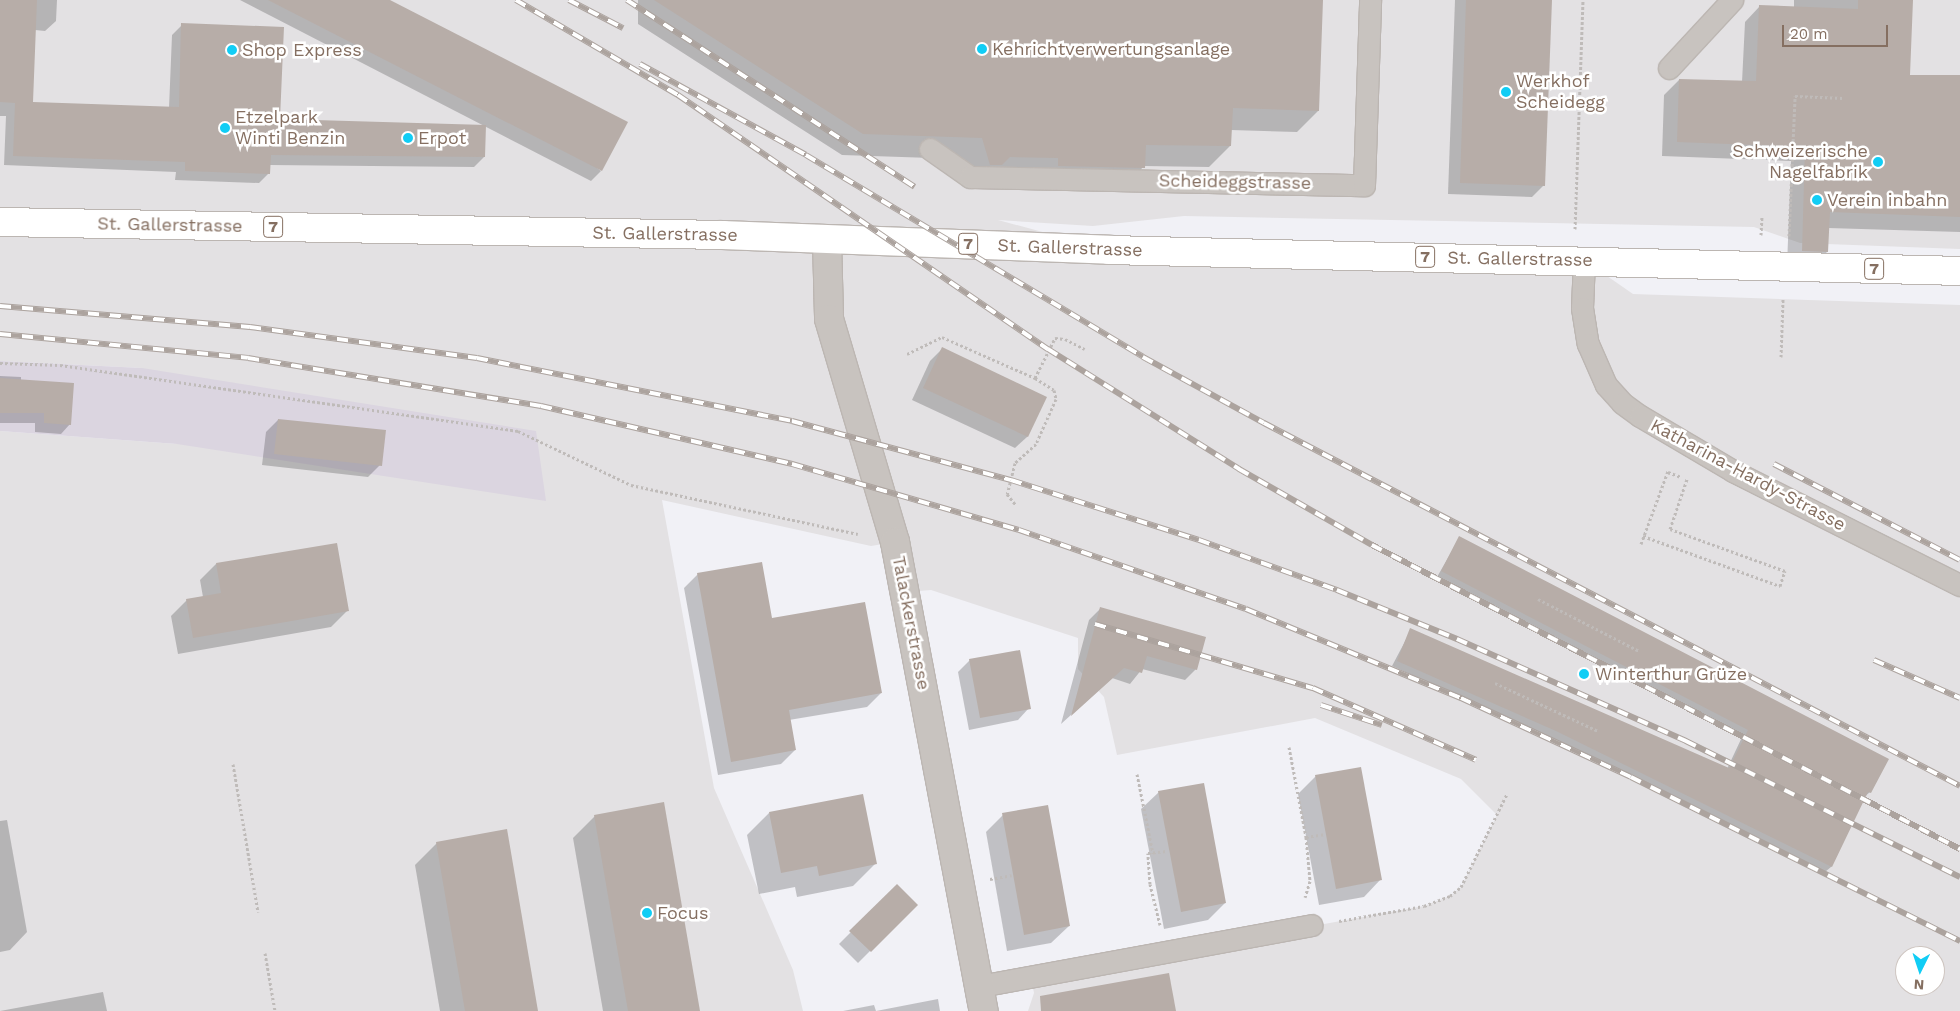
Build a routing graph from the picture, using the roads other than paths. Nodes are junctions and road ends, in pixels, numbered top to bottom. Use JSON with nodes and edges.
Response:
{"nodes":[{"id":1,"x":1370,"y":0,"type":"edge"},
{"id":2,"x":1732,"y":0,"type":"edge"},
{"id":3,"x":1669,"y":68,"type":"dead end"},
{"id":4,"x":930,"y":149,"type":"dead end"},
{"id":5,"x":0,"y":222,"type":"edge"},
{"id":6,"x":827,"y":240,"type":"junction"},
{"id":7,"x":1584,"y":260,"type":"junction"},
{"id":8,"x":1960,"y":271,"type":"edge"},
{"id":9,"x":1960,"y":585,"type":"edge"},
{"id":10,"x":1311,"y":926,"type":"road end"},
{"id":11,"x":982,"y":999,"type":"edge"}],
"edges":[{"from":1,"to":4,"type":"lane","name":"Scheideggstrasse"},
{"from":2,"to":3,"type":"lane"},
{"from":5,"to":6,"type":"main road","name":"St. Gallerstrasse","number":"7"},
{"from":6,"to":7,"type":"main road","name":"St. Gallerstrasse","number":"7"},
{"from":6,"to":11,"type":"street","name":"Talackerstrasse"},
{"from":7,"to":8,"type":"main road","name":"St. Gallerstrasse","number":"7"},
{"from":7,"to":9,"type":"lane","name":"Katharina-Hardy-Strasse"},
{"from":10,"to":11,"type":"lane"}]}
